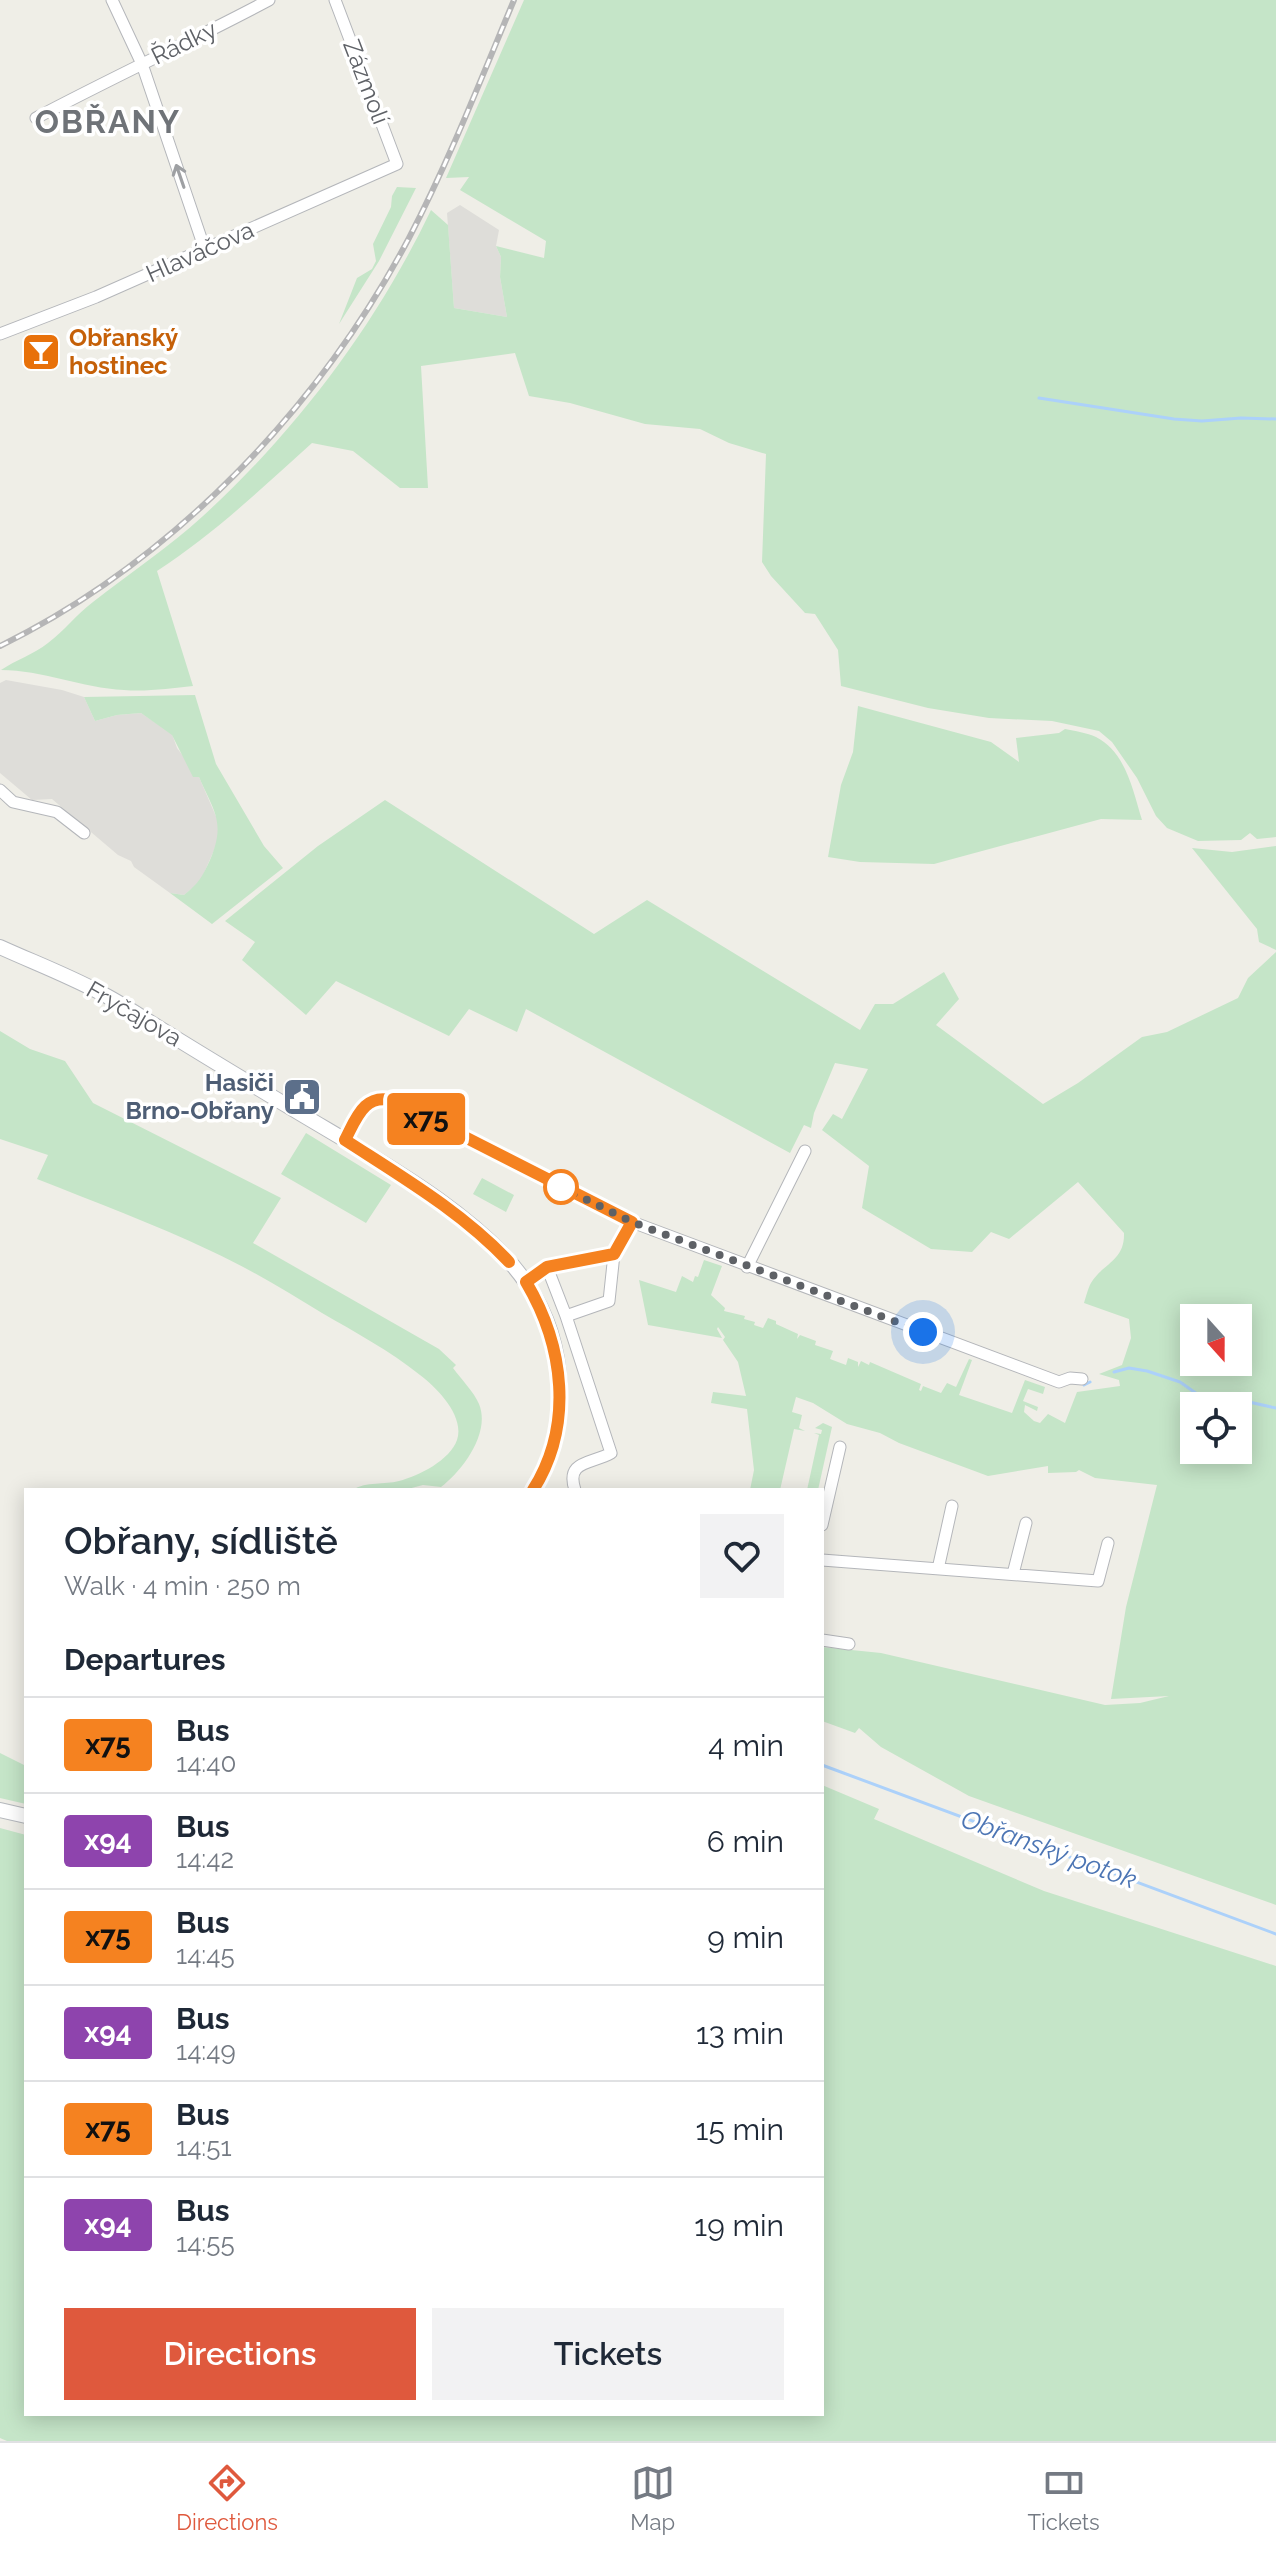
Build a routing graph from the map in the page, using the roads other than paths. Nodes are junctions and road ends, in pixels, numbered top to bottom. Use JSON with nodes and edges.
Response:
{"nodes":[{"id":1,"x":112,"y":0,"type":"edge"},
{"id":2,"x":269,"y":0,"type":"edge"},
{"id":3,"x":335,"y":0,"type":"edge"},
{"id":4,"x":142,"y":64,"type":"junction"},
{"id":5,"x":36,"y":118,"type":"dead end"},
{"id":6,"x":397,"y":164,"type":"joint"},
{"id":7,"x":205,"y":250,"type":"junction"},
{"id":8,"x":0,"y":334,"type":"edge"},
{"id":9,"x":0,"y":790,"type":"edge"},
{"id":10,"x":84,"y":833,"type":"dead end"},
{"id":11,"x":0,"y":947,"type":"edge"},
{"id":12,"x":345,"y":1140,"type":"junction"},
{"id":13,"x":805,"y":1151,"type":"dead end"},
{"id":14,"x":632,"y":1222,"type":"junction"},
{"id":15,"x":614,"y":1254,"type":"junction"},
{"id":16,"x":547,"y":1267,"type":"junction"},
{"id":17,"x":747,"y":1267,"type":"junction"},
{"id":18,"x":526,"y":1282,"type":"junction"},
{"id":19,"x":566,"y":1316,"type":"junction"},
{"id":20,"x":1082,"y":1379,"type":"dead end"},
{"id":21,"x":840,"y":1447,"type":"dead end"},
{"id":22,"x":534,"y":1488,"type":"edge"},
{"id":23,"x":574,"y":1488,"type":"edge"},
{"id":24,"x":952,"y":1506,"type":"dead end"},
{"id":25,"x":824,"y":1516,"type":"edge"},
{"id":26,"x":1026,"y":1523,"type":"dead end"},
{"id":27,"x":1108,"y":1543,"type":"dead end"},
{"id":28,"x":824,"y":1560,"type":"edge"},
{"id":29,"x":938,"y":1569,"type":"junction"},
{"id":30,"x":1013,"y":1574,"type":"junction"},
{"id":31,"x":824,"y":1640,"type":"edge"},
{"id":32,"x":849,"y":1644,"type":"dead end"},
{"id":33,"x":0,"y":1810,"type":"edge"},
{"id":34,"x":24,"y":1816,"type":"edge"}],
"edges":[{"from":1,"to":4,"type":"street"},
{"from":2,"to":4,"type":"street","name":"Řádky"},
{"from":3,"to":6,"type":"street","name":"Zázmolí"},
{"from":4,"to":5,"type":"street","name":"Řádky"},
{"from":7,"to":4,"type":"street","one_way":true},
{"from":6,"to":7,"type":"street","name":"Hlaváčova"},
{"from":7,"to":8,"type":"street","name":"Hlaváčova"},
{"from":9,"to":10,"type":"street"},
{"from":11,"to":12,"type":"main road","name":"Fryčajova"},
{"from":12,"to":14,"type":"street"},
{"from":12,"to":18,"type":"main road","name":"Fryčajova"},
{"from":13,"to":17,"type":"street"},
{"from":14,"to":15,"type":"street"},
{"from":14,"to":17,"type":"street"},
{"from":15,"to":16,"type":"street"},
{"from":15,"to":19,"type":"street"},
{"from":16,"to":18,"type":"street"},
{"from":16,"to":19,"type":"street"},
{"from":17,"to":20,"type":"street"},
{"from":18,"to":22,"type":"main road","name":"Fryčajova"},
{"from":19,"to":23,"type":"street"},
{"from":21,"to":25,"type":"street"},
{"from":24,"to":29,"type":"street"},
{"from":26,"to":30,"type":"street"},
{"from":27,"to":30,"type":"street"},
{"from":28,"to":29,"type":"street"},
{"from":29,"to":30,"type":"street"},
{"from":31,"to":32,"type":"street"},
{"from":33,"to":34,"type":"main road"}]}
